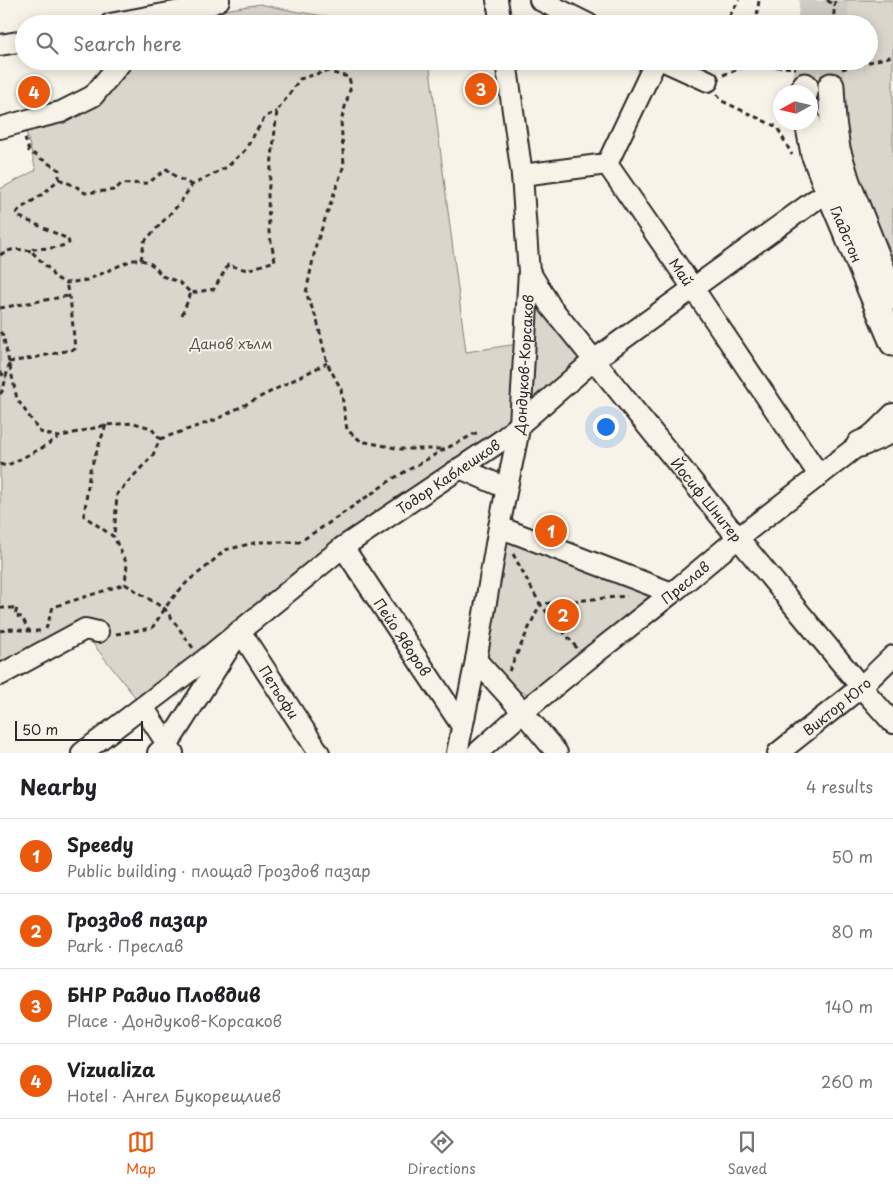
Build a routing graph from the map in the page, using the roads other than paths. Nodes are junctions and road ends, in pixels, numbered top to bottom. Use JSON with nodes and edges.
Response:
{"nodes":[{"id":1,"x":218,"y":0,"type":"edge"},
{"id":2,"x":497,"y":0,"type":"edge"},
{"id":3,"x":540,"y":0,"type":"edge"},
{"id":4,"x":156,"y":7,"type":"edge"},
{"id":5,"x":134,"y":15,"type":"edge"},
{"id":6,"x":500,"y":15,"type":"edge"},
{"id":7,"x":570,"y":15,"type":"edge"},
{"id":8,"x":15,"y":42,"type":"edge"},
{"id":9,"x":0,"y":45,"type":"edge"},
{"id":10,"x":115,"y":70,"type":"edge"},
{"id":11,"x":507,"y":70,"type":"edge"},
{"id":12,"x":652,"y":70,"type":"edge"},
{"id":13,"x":684,"y":70,"type":"edge"},
{"id":14,"x":835,"y":78,"type":"tunnel mouth"},
{"id":15,"x":708,"y":81,"type":"road end"},
{"id":16,"x":0,"y":128,"type":"edge"},
{"id":17,"x":810,"y":130,"type":"edge"},
{"id":18,"x":607,"y":164,"type":"junction"},
{"id":19,"x":522,"y":175,"type":"junction"},
{"id":20,"x":815,"y":200,"type":"dead end"},
{"id":21,"x":529,"y":271,"type":"junction"},
{"id":22,"x":692,"y":288,"type":"junction"},
{"id":23,"x":893,"y":297,"type":"edge"},
{"id":24,"x":893,"y":343,"type":"edge"},
{"id":25,"x":594,"y":360,"type":"junction"},
{"id":26,"x":893,"y":414,"type":"edge"},
{"id":27,"x":520,"y":424,"type":"junction"},
{"id":28,"x":893,"y":430,"type":"edge"},
{"id":29,"x":860,"y":444,"type":"junction"},
{"id":30,"x":460,"y":468,"type":"junction"},
{"id":31,"x":819,"y":475,"type":"junction"},
{"id":32,"x":506,"y":488,"type":"junction"},
{"id":33,"x":499,"y":527,"type":"junction"},
{"id":34,"x":738,"y":538,"type":"junction"},
{"id":35,"x":343,"y":547,"type":"junction"},
{"id":36,"x":672,"y":593,"type":"junction"},
{"id":37,"x":240,"y":631,"type":"junction"},
{"id":38,"x":98,"y":632,"type":"road end"},
{"id":39,"x":893,"y":656,"type":"edge"},
{"id":40,"x":476,"y":660,"type":"junction"},
{"id":41,"x":0,"y":675,"type":"edge"},
{"id":42,"x":861,"y":688,"type":"junction"},
{"id":43,"x":143,"y":707,"type":"junction"},
{"id":44,"x":523,"y":712,"type":"junction"},
{"id":45,"x":893,"y":723,"type":"edge"},
{"id":46,"x":462,"y":726,"type":"junction"},
{"id":47,"x":166,"y":750,"type":"edge"},
{"id":48,"x":82,"y":753,"type":"edge"},
{"id":49,"x":320,"y":753,"type":"edge"},
{"id":50,"x":457,"y":753,"type":"edge"},
{"id":51,"x":477,"y":753,"type":"edge"},
{"id":52,"x":557,"y":753,"type":"edge"},
{"id":53,"x":778,"y":753,"type":"edge"}],
"edges":[{"from":1,"to":4,"type":"street"},
{"from":2,"to":6,"type":"street"},
{"from":3,"to":7,"type":"street"},
{"from":4,"to":5,"type":"street"},
{"from":8,"to":9,"type":"street"},
{"from":10,"to":16,"type":"street"},
{"from":11,"to":19,"type":"street","name":"Дондуков-Корсаков"},
{"from":12,"to":18,"type":"street"},
{"from":13,"to":15,"type":"street"},
{"from":14,"to":23,"type":"main road","name":"Гладстон"},
{"from":17,"to":24,"type":"main road","name":"Гладстон"},
{"from":18,"to":19,"type":"street"},
{"from":18,"to":22,"type":"street","name":"Май"},
{"from":19,"to":21,"type":"street","name":"Дондуков-Корсаков"},
{"from":20,"to":22,"type":"street","name":"Тодор Каблешков"},
{"from":21,"to":25,"type":"street","name":"Йосиф Шнитер"},
{"from":21,"to":27,"type":"street","name":"Дондуков-Корсаков"},
{"from":22,"to":25,"type":"street","name":"Тодор Каблешков"},
{"from":22,"to":31,"type":"street","name":"Май"},
{"from":25,"to":27,"type":"street","name":"Тодор Каблешков"},
{"from":25,"to":34,"type":"street","name":"Йосиф Шнитер"},
{"from":26,"to":29,"type":"street","name":"Преслав"},
{"from":27,"to":30,"type":"street","name":"Тодор Каблешков"},
{"from":27,"to":32,"type":"street","name":"Дондуков-Корсаков"},
{"from":28,"to":29,"type":"main road"},
{"from":29,"to":31,"type":"street","name":"Преслав"},
{"from":30,"to":32,"type":"street"},
{"from":30,"to":35,"type":"street","name":"Тодор Каблешков"},
{"from":31,"to":34,"type":"street","name":"Преслав"},
{"from":32,"to":33,"type":"street","name":"Дондуков-Корсаков"},
{"from":33,"to":36,"type":"street"},
{"from":33,"to":40,"type":"street","name":"Дондуков-Корсаков"},
{"from":34,"to":36,"type":"street","name":"Преслав"},
{"from":34,"to":42,"type":"street","name":"Йосиф Шнитер"},
{"from":35,"to":37,"type":"street","name":"Тодор Каблешков"},
{"from":35,"to":46,"type":"street","name":"Пейо Яворов"},
{"from":36,"to":44,"type":"street","name":"Преслав"},
{"from":37,"to":43,"type":"street","name":"Тодор Каблешков"},
{"from":37,"to":47,"type":"street"},
{"from":37,"to":49,"type":"street","name":"Петьофи"},
{"from":38,"to":41,"type":"street"},
{"from":39,"to":42,"type":"street","name":"Виктор Юго"},
{"from":40,"to":44,"type":"street"},
{"from":40,"to":46,"type":"street","name":"Дондуков-Корсаков"},
{"from":42,"to":45,"type":"street","name":"Йосиф Шнитер"},
{"from":42,"to":53,"type":"street","name":"Виктор Юго"},
{"from":43,"to":47,"type":"street"},
{"from":43,"to":48,"type":"street","name":"Тодор Каблешков"},
{"from":44,"to":51,"type":"street","name":"Преслав"},
{"from":44,"to":52,"type":"street"},
{"from":46,"to":50,"type":"street","name":"Дондуков-Корсаков"}]}
